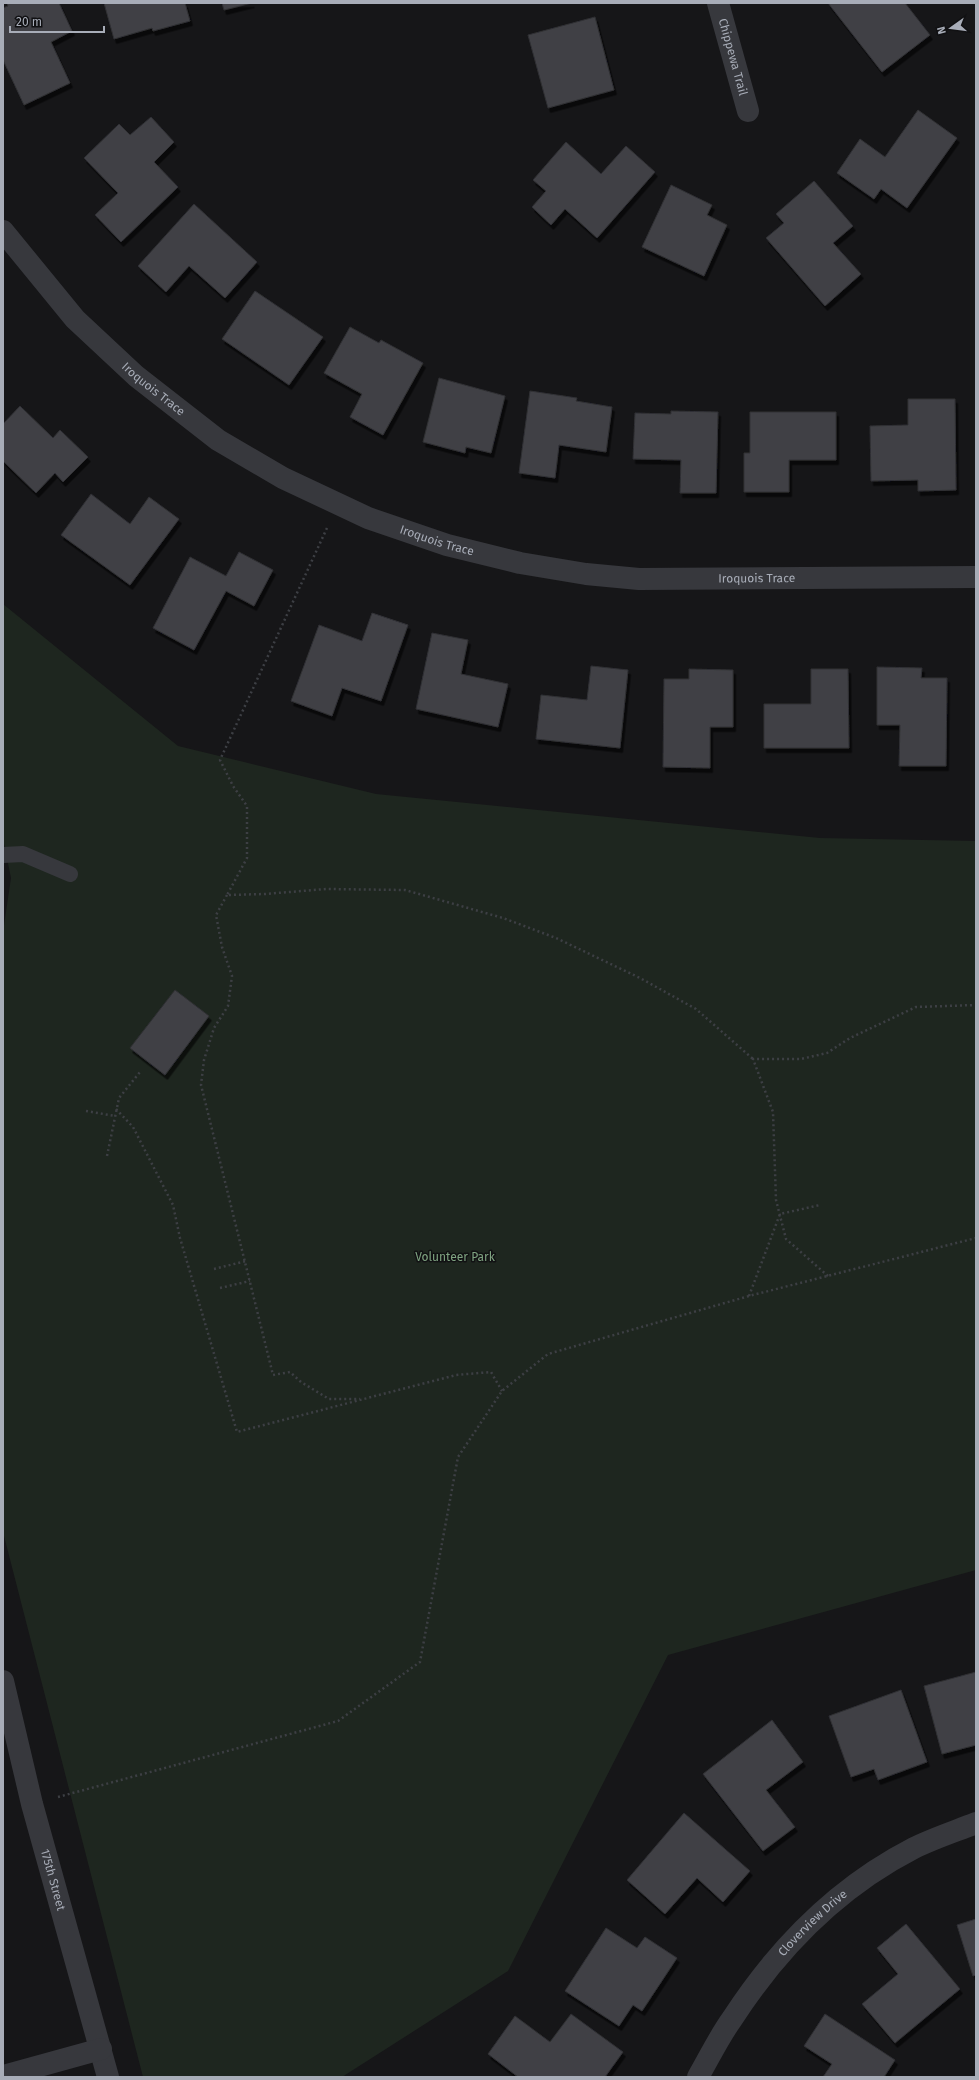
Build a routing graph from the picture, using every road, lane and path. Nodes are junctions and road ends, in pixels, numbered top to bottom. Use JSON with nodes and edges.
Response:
{"nodes":[{"id":1,"x":718,"y":3,"type":"edge"},
{"id":2,"x":748,"y":110,"type":"dead end"},
{"id":3,"x":3,"y":231,"type":"edge"},
{"id":4,"x":328,"y":528,"type":"dead end"},
{"id":5,"x":976,"y":577,"type":"edge"},
{"id":6,"x":3,"y":855,"type":"edge"},
{"id":7,"x":70,"y":874,"type":"dead end"},
{"id":8,"x":227,"y":895,"type":"junction"},
{"id":9,"x":976,"y":1005,"type":"edge"},
{"id":10,"x":753,"y":1059,"type":"junction"},
{"id":11,"x":140,"y":1072,"type":"dead end"},
{"id":12,"x":116,"y":1109,"type":"junction"},
{"id":13,"x":86,"y":1111,"type":"dead end"},
{"id":14,"x":115,"y":1116,"type":"junction"},
{"id":15,"x":107,"y":1156,"type":"dead end"},
{"id":16,"x":820,"y":1205,"type":"dead end"},
{"id":17,"x":780,"y":1214,"type":"junction"},
{"id":18,"x":976,"y":1238,"type":"edge"},
{"id":19,"x":246,"y":1261,"type":"junction"},
{"id":20,"x":214,"y":1268,"type":"dead end"},
{"id":21,"x":828,"y":1276,"type":"junction"},
{"id":22,"x":250,"y":1281,"type":"junction"},
{"id":23,"x":220,"y":1288,"type":"dead end"},
{"id":24,"x":749,"y":1296,"type":"junction"},
{"id":25,"x":502,"y":1391,"type":"junction"},
{"id":26,"x":364,"y":1400,"type":"junction"},
{"id":27,"x":3,"y":1681,"type":"edge"},
{"id":28,"x":32,"y":1804,"type":"junction"},
{"id":29,"x":976,"y":1823,"type":"edge"},
{"id":30,"x":101,"y":2049,"type":"junction"},
{"id":31,"x":3,"y":2076,"type":"edge"},
{"id":32,"x":108,"y":2077,"type":"edge"},
{"id":33,"x":698,"y":2077,"type":"edge"}],
"edges":[{"from":1,"to":2,"type":"street","name":"Chippewa Trail"},
{"from":3,"to":5,"type":"street","name":"Iroquois Trace"},
{"from":4,"to":8,"type":"path"},
{"from":6,"to":7,"type":"lane"},
{"from":8,"to":10,"type":"path"},
{"from":8,"to":19,"type":"path"},
{"from":9,"to":10,"type":"path"},
{"from":10,"to":17,"type":"path"},
{"from":11,"to":12,"type":"path"},
{"from":12,"to":14,"type":"path"},
{"from":12,"to":26,"type":"path"},
{"from":13,"to":14,"type":"path"},
{"from":14,"to":15,"type":"path"},
{"from":16,"to":17,"type":"path"},
{"from":17,"to":21,"type":"path"},
{"from":17,"to":24,"type":"path"},
{"from":18,"to":21,"type":"path"},
{"from":19,"to":20,"type":"path"},
{"from":19,"to":22,"type":"path"},
{"from":21,"to":24,"type":"path"},
{"from":22,"to":23,"type":"path"},
{"from":22,"to":26,"type":"path"},
{"from":24,"to":25,"type":"path"},
{"from":25,"to":26,"type":"path"},
{"from":25,"to":28,"type":"path"},
{"from":27,"to":28,"type":"street","name":"175th Street"},
{"from":28,"to":30,"type":"street","name":"175th Street"},
{"from":29,"to":33,"type":"street","name":"Cloverview Drive"},
{"from":30,"to":31,"type":"street"},
{"from":30,"to":32,"type":"street","name":"175th Street"}]}
